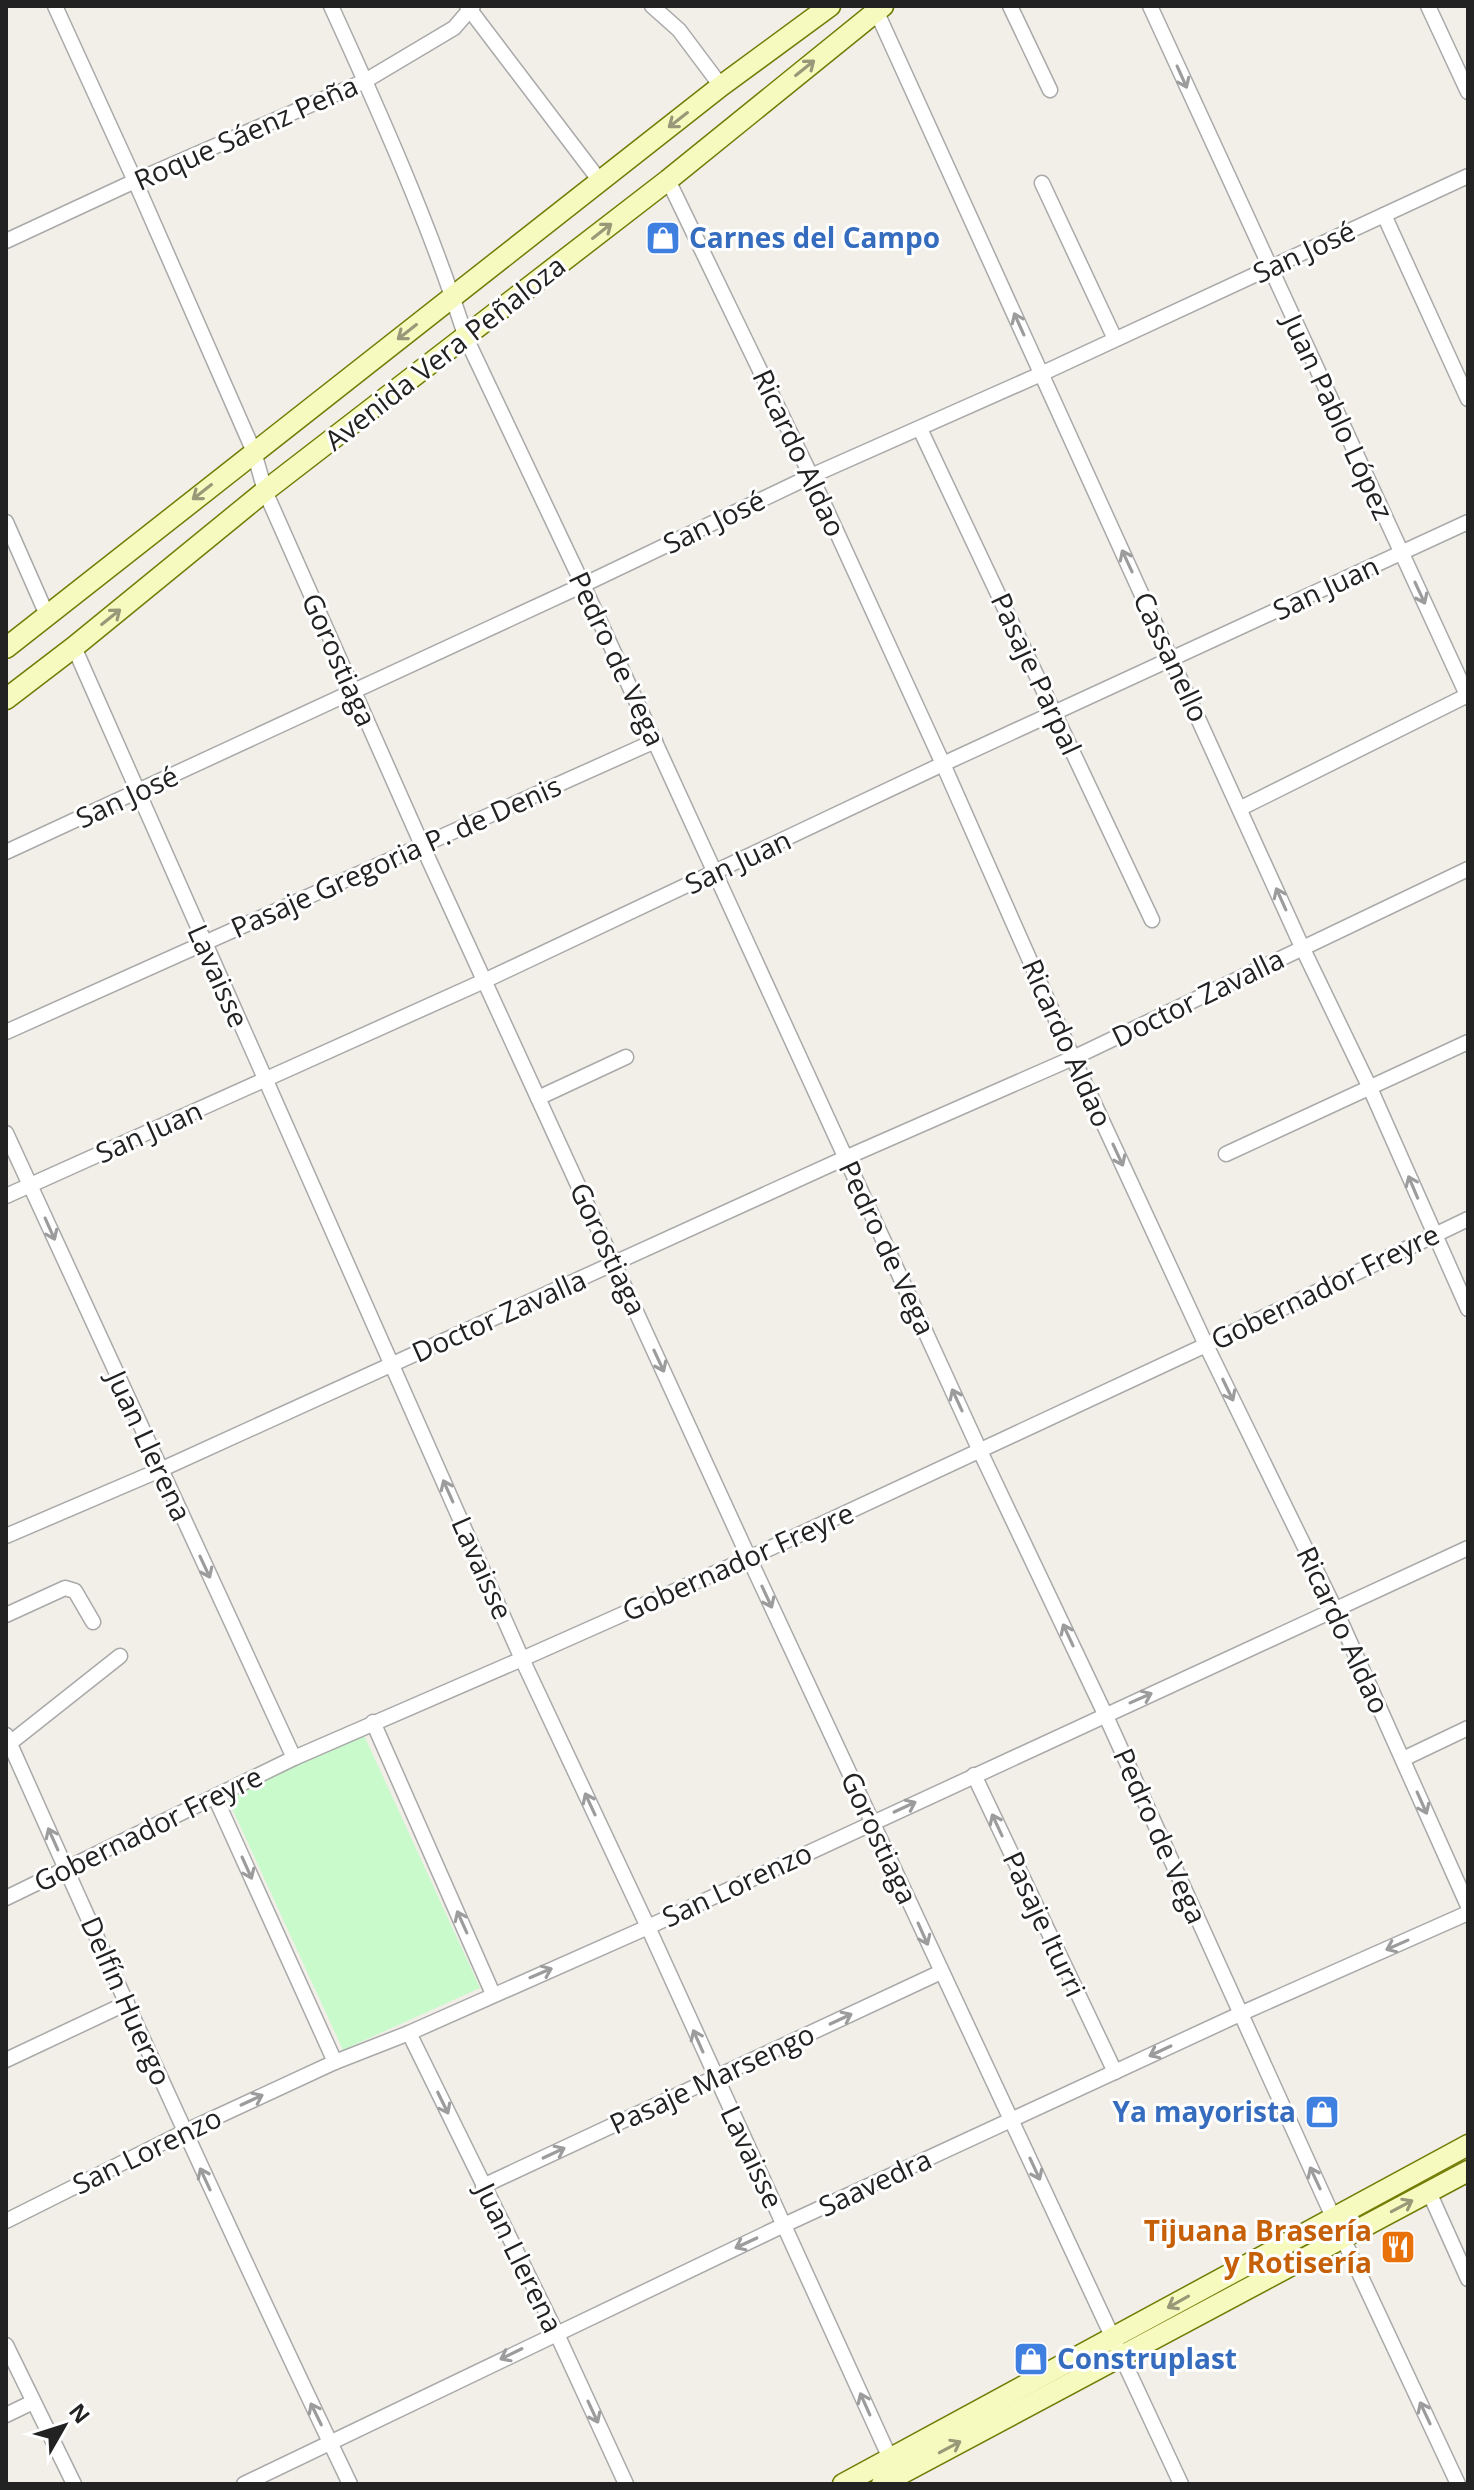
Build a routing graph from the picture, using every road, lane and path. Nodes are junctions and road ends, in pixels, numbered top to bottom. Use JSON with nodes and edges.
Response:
{"nodes":[{"id":1,"x":55,"y":6,"type":"edge"},
{"id":2,"x":331,"y":6,"type":"edge"},
{"id":3,"x":652,"y":6,"type":"edge"},
{"id":4,"x":830,"y":6,"type":"edge"},
{"id":5,"x":1010,"y":6,"type":"edge"},
{"id":6,"x":1150,"y":6,"type":"edge"},
{"id":7,"x":1428,"y":6,"type":"edge"},
{"id":8,"x":470,"y":7,"type":"edge"},
{"id":9,"x":878,"y":7,"type":"edge"},
{"id":10,"x":365,"y":81,"type":"junction"},
{"id":11,"x":721,"y":86,"type":"junction"},
{"id":12,"x":1050,"y":90,"type":"dead end"},
{"id":13,"x":1468,"y":92,"type":"edge"},
{"id":14,"x":1468,"y":176,"type":"edge"},
{"id":15,"x":668,"y":180,"type":"junction"},
{"id":16,"x":135,"y":181,"type":"junction"},
{"id":17,"x":600,"y":181,"type":"junction"},
{"id":18,"x":1042,"y":183,"type":"dead end"},
{"id":19,"x":1384,"y":215,"type":"junction"},
{"id":20,"x":6,"y":241,"type":"edge"},
{"id":21,"x":1269,"y":269,"type":"junction"},
{"id":22,"x":453,"y":296,"type":"junction"},
{"id":23,"x":466,"y":338,"type":"junction"},
{"id":24,"x":1115,"y":339,"type":"junction"},
{"id":25,"x":1041,"y":374,"type":"junction"},
{"id":26,"x":1468,"y":399,"type":"edge"},
{"id":27,"x":920,"y":429,"type":"junction"},
{"id":28,"x":254,"y":452,"type":"junction"},
{"id":29,"x":811,"y":476,"type":"junction"},
{"id":30,"x":265,"y":491,"type":"junction"},
{"id":31,"x":6,"y":522,"type":"edge"},
{"id":32,"x":1468,"y":522,"type":"edge"},
{"id":33,"x":1401,"y":553,"type":"junction"},
{"id":34,"x":583,"y":585,"type":"junction"},
{"id":35,"x":47,"y":615,"type":"junction"},
{"id":36,"x":74,"y":647,"type":"junction"},
{"id":37,"x":6,"y":648,"type":"edge"},
{"id":38,"x":1173,"y":660,"type":"junction"},
{"id":39,"x":353,"y":691,"type":"junction"},
{"id":40,"x":1468,"y":696,"type":"edge"},
{"id":41,"x":6,"y":699,"type":"edge"},
{"id":42,"x":1054,"y":714,"type":"junction"},
{"id":43,"x":655,"y":741,"type":"junction"},
{"id":44,"x":943,"y":764,"type":"junction"},
{"id":45,"x":137,"y":793,"type":"junction"},
{"id":46,"x":1241,"y":808,"type":"junction"},
{"id":47,"x":422,"y":845,"type":"junction"},
{"id":48,"x":6,"y":852,"type":"edge"},
{"id":49,"x":1468,"y":869,"type":"edge"},
{"id":50,"x":714,"y":873,"type":"junction"},
{"id":51,"x":1152,"y":920,"type":"dead end"},
{"id":52,"x":204,"y":943,"type":"junction"},
{"id":53,"x":1302,"y":947,"type":"junction"},
{"id":54,"x":484,"y":981,"type":"junction"},
{"id":55,"x":6,"y":1032,"type":"edge"},
{"id":56,"x":1468,"y":1042,"type":"edge"},
{"id":57,"x":626,"y":1057,"type":"dead end"},
{"id":58,"x":1073,"y":1058,"type":"junction"},
{"id":59,"x":265,"y":1082,"type":"junction"},
{"id":60,"x":1370,"y":1088,"type":"junction"},
{"id":61,"x":538,"y":1098,"type":"junction"},
{"id":62,"x":6,"y":1133,"type":"edge"},
{"id":63,"x":1226,"y":1154,"type":"dead end"},
{"id":64,"x":845,"y":1158,"type":"junction"},
{"id":65,"x":30,"y":1185,"type":"junction"},
{"id":66,"x":6,"y":1196,"type":"edge"},
{"id":67,"x":1468,"y":1219,"type":"edge"},
{"id":68,"x":1434,"y":1236,"type":"junction"},
{"id":69,"x":614,"y":1264,"type":"junction"},
{"id":70,"x":1468,"y":1309,"type":"edge"},
{"id":71,"x":1206,"y":1345,"type":"junction"},
{"id":72,"x":392,"y":1364,"type":"junction"},
{"id":73,"x":980,"y":1451,"type":"junction"},
{"id":74,"x":160,"y":1470,"type":"junction"},
{"id":75,"x":6,"y":1536,"type":"edge"},
{"id":76,"x":1468,"y":1548,"type":"edge"},
{"id":77,"x":749,"y":1558,"type":"junction"},
{"id":78,"x":1336,"y":1611,"type":"junction"},
{"id":79,"x":6,"y":1615,"type":"edge"},
{"id":80,"x":93,"y":1622,"type":"dead end"},
{"id":81,"x":120,"y":1656,"type":"dead end"},
{"id":82,"x":522,"y":1659,"type":"junction"},
{"id":83,"x":1105,"y":1714,"type":"junction"},
{"id":84,"x":373,"y":1722,"type":"junction"},
{"id":85,"x":1468,"y":1728,"type":"edge"},
{"id":86,"x":8,"y":1739,"type":"edge"},
{"id":87,"x":294,"y":1758,"type":"junction"},
{"id":88,"x":1403,"y":1759,"type":"junction"},
{"id":89,"x":974,"y":1775,"type":"junction"},
{"id":90,"x":215,"y":1797,"type":"junction"},
{"id":91,"x":873,"y":1822,"type":"junction"},
{"id":92,"x":68,"y":1870,"type":"junction"},
{"id":93,"x":6,"y":1898,"type":"edge"},
{"id":94,"x":1468,"y":1906,"type":"edge"},
{"id":95,"x":1468,"y":1913,"type":"edge"},
{"id":96,"x":648,"y":1927,"type":"junction"},
{"id":97,"x":941,"y":1972,"type":"junction"},
{"id":98,"x":493,"y":1994,"type":"junction"},
{"id":99,"x":127,"y":2003,"type":"junction"},
{"id":100,"x":1240,"y":2014,"type":"junction"},
{"id":101,"x":409,"y":2033,"type":"junction"},
{"id":102,"x":6,"y":2060,"type":"edge"},
{"id":103,"x":335,"y":2062,"type":"junction"},
{"id":104,"x":1115,"y":2072,"type":"junction"},
{"id":105,"x":715,"y":2079,"type":"junction"},
{"id":106,"x":1012,"y":2120,"type":"junction"},
{"id":107,"x":184,"y":2132,"type":"junction"},
{"id":108,"x":1468,"y":2145,"type":"edge"},
{"id":109,"x":1468,"y":2171,"type":"edge"},
{"id":110,"x":483,"y":2186,"type":"junction"},
{"id":111,"x":1429,"y":2192,"type":"junction"},
{"id":112,"x":1333,"y":2217,"type":"junction"},
{"id":113,"x":6,"y":2221,"type":"edge"},
{"id":114,"x":784,"y":2225,"type":"junction"},
{"id":115,"x":1343,"y":2237,"type":"junction"},
{"id":116,"x":1468,"y":2279,"type":"edge"},
{"id":117,"x":556,"y":2332,"type":"junction"},
{"id":118,"x":6,"y":2345,"type":"edge"},
{"id":119,"x":1117,"y":2346,"type":"junction"},
{"id":120,"x":33,"y":2402,"type":"junction"},
{"id":121,"x":6,"y":2415,"type":"edge"},
{"id":122,"x":330,"y":2443,"type":"junction"},
{"id":123,"x":893,"y":2475,"type":"edge"},
{"id":124,"x":74,"y":2484,"type":"edge"},
{"id":125,"x":244,"y":2484,"type":"edge"},
{"id":126,"x":350,"y":2484,"type":"edge"},
{"id":127,"x":626,"y":2484,"type":"edge"},
{"id":128,"x":843,"y":2484,"type":"edge"},
{"id":129,"x":1181,"y":2484,"type":"edge"},
{"id":130,"x":1458,"y":2484,"type":"edge"}],
"edges":[{"from":1,"to":16,"type":"street","name":"Gorostiaga"},
{"from":2,"to":10,"type":"street","name":"Pedro de Vega"},
{"from":3,"to":11,"type":"street"},
{"from":4,"to":11,"type":"main road","name":"Avenida Vera Peñaloza"},
{"from":5,"to":12,"type":"street"},
{"from":6,"to":21,"type":"street","name":"Juan Pablo López","one_way":true},
{"from":7,"to":13,"type":"street"},
{"from":8,"to":10,"type":"street","name":"Roque Sáenz Peña"},
{"from":8,"to":17,"type":"street"},
{"from":15,"to":9,"type":"main road","name":"Avenida Vera Peñaloza","one_way":true},
{"from":25,"to":9,"type":"street","name":"Cassanello","one_way":true},
{"from":10,"to":16,"type":"street","name":"Roque Sáenz Peña"},
{"from":10,"to":22,"type":"street","name":"Pedro de Vega"},
{"from":11,"to":17,"type":"main road","name":"Avenida Vera Peñaloza","one_way":true},
{"from":14,"to":19,"type":"street","name":"San José"},
{"from":23,"to":15,"type":"main road","name":"Avenida Vera Peñaloza","one_way":true},
{"from":15,"to":29,"type":"street","name":"Ricardo Aldao"},
{"from":16,"to":20,"type":"street","name":"Roque Sáenz Peña"},
{"from":16,"to":28,"type":"street","name":"Gorostiaga"},
{"from":17,"to":22,"type":"main road","name":"Avenida Vera Peñaloza"},
{"from":18,"to":24,"type":"street"},
{"from":19,"to":21,"type":"street","name":"San José"},
{"from":19,"to":26,"type":"street"},
{"from":21,"to":24,"type":"street","name":"San José"},
{"from":21,"to":33,"type":"street","name":"Juan Pablo López"},
{"from":22,"to":23,"type":"street","name":"Pedro de Vega"},
{"from":22,"to":28,"type":"main road","name":"Avenida Vera Peñaloza","one_way":true},
{"from":23,"to":30,"type":"main road","name":"Avenida Vera Peñaloza"},
{"from":23,"to":34,"type":"street","name":"Pedro de Vega"},
{"from":24,"to":25,"type":"street","name":"San José"},
{"from":25,"to":27,"type":"street","name":"San José"},
{"from":38,"to":25,"type":"street","name":"Cassanello","one_way":true},
{"from":27,"to":29,"type":"street","name":"San José"},
{"from":27,"to":42,"type":"street","name":"Pasaje Parpal"},
{"from":28,"to":30,"type":"street","name":"Gorostiaga"},
{"from":28,"to":35,"type":"main road","name":"Avenida Vera Peñaloza","one_way":true},
{"from":29,"to":34,"type":"street","name":"San José"},
{"from":29,"to":44,"type":"street","name":"Ricardo Aldao"},
{"from":36,"to":30,"type":"main road","name":"Avenida Vera Peñaloza","one_way":true},
{"from":30,"to":39,"type":"street","name":"Gorostiaga"},
{"from":31,"to":35,"type":"street"},
{"from":32,"to":33,"type":"street","name":"San Juan"},
{"from":33,"to":38,"type":"street","name":"San Juan"},
{"from":33,"to":40,"type":"street","name":"Juan Pablo López","one_way":true},
{"from":34,"to":39,"type":"street","name":"San José"},
{"from":34,"to":43,"type":"street","name":"Pedro de Vega"},
{"from":35,"to":37,"type":"main road","name":"Avenida Vera Peñaloza"},
{"from":36,"to":41,"type":"main road","name":"Avenida Vera Peñaloza"},
{"from":36,"to":45,"type":"street","name":"Lavaisse"},
{"from":38,"to":42,"type":"street","name":"San Juan"},
{"from":38,"to":46,"type":"street","name":"Cassanello"},
{"from":39,"to":45,"type":"street","name":"San José"},
{"from":39,"to":47,"type":"street","name":"Gorostiaga"},
{"from":40,"to":46,"type":"street"},
{"from":42,"to":44,"type":"street","name":"San Juan"},
{"from":42,"to":51,"type":"street","name":"Pasaje Parpal"},
{"from":43,"to":47,"type":"street","name":"Pasaje Gregoria P. de Denis"},
{"from":43,"to":50,"type":"street","name":"Pedro de Vega"},
{"from":44,"to":50,"type":"street","name":"San Juan"},
{"from":44,"to":58,"type":"street","name":"Ricardo Aldao"},
{"from":45,"to":48,"type":"street","name":"San José"},
{"from":45,"to":52,"type":"street","name":"Lavaisse"},
{"from":53,"to":46,"type":"street","name":"Cassanello","one_way":true},
{"from":47,"to":52,"type":"street","name":"Pasaje Gregoria P. de Denis"},
{"from":47,"to":54,"type":"street","name":"Gorostiaga"},
{"from":49,"to":53,"type":"street","name":"Doctor Zavalla"},
{"from":50,"to":54,"type":"street","name":"San Juan"},
{"from":50,"to":64,"type":"street","name":"Pedro de Vega"},
{"from":52,"to":55,"type":"street","name":"Pasaje Gregoria P. de Denis"},
{"from":52,"to":59,"type":"street","name":"Lavaisse"},
{"from":53,"to":58,"type":"street","name":"Doctor Zavalla"},
{"from":53,"to":60,"type":"street","name":"Cassanello"},
{"from":54,"to":59,"type":"street","name":"San Juan"},
{"from":54,"to":61,"type":"street","name":"Gorostiaga"},
{"from":56,"to":60,"type":"street"},
{"from":57,"to":61,"type":"street"},
{"from":58,"to":64,"type":"street","name":"Doctor Zavalla"},
{"from":58,"to":71,"type":"street","name":"Ricardo Aldao","one_way":true},
{"from":59,"to":65,"type":"street","name":"San Juan"},
{"from":59,"to":72,"type":"street","name":"Lavaisse"},
{"from":60,"to":63,"type":"street"},
{"from":68,"to":60,"type":"street","name":"Cassanello","one_way":true},
{"from":61,"to":69,"type":"street","name":"Gorostiaga"},
{"from":62,"to":65,"type":"street","name":"Juan Llerena"},
{"from":64,"to":69,"type":"street","name":"Doctor Zavalla"},
{"from":73,"to":64,"type":"street","name":"Pedro de Vega","one_way":true},
{"from":65,"to":66,"type":"street","name":"San Juan"},
{"from":65,"to":74,"type":"street","name":"Juan Llerena","one_way":true},
{"from":67,"to":68,"type":"street","name":"Gobernador Freyre"},
{"from":68,"to":70,"type":"street","name":"Cassanello"},
{"from":68,"to":71,"type":"street","name":"Gobernador Freyre"},
{"from":69,"to":72,"type":"street","name":"Doctor Zavalla"},
{"from":69,"to":77,"type":"street","name":"Gorostiaga","one_way":true},
{"from":71,"to":73,"type":"street","name":"Gobernador Freyre"},
{"from":71,"to":78,"type":"street","name":"Ricardo Aldao","one_way":true},
{"from":72,"to":74,"type":"street","name":"Doctor Zavalla"},
{"from":82,"to":72,"type":"street","name":"Lavaisse","one_way":true},
{"from":73,"to":77,"type":"street","name":"Gobernador Freyre"},
{"from":83,"to":73,"type":"street","name":"Pedro de Vega","one_way":true},
{"from":74,"to":75,"type":"street","name":"Doctor Zavalla"},
{"from":74,"to":87,"type":"street","name":"Juan Llerena","one_way":true},
{"from":76,"to":78,"type":"street","name":"San Lorenzo"},
{"from":77,"to":82,"type":"street","name":"Gobernador Freyre"},
{"from":77,"to":91,"type":"street","name":"Gorostiaga","one_way":true},
{"from":83,"to":78,"type":"street","name":"San Lorenzo","one_way":true},
{"from":78,"to":88,"type":"street","name":"Ricardo Aldao"},
{"from":79,"to":80,"type":"street"},
{"from":81,"to":86,"type":"street"},
{"from":82,"to":84,"type":"street","name":"Gobernador Freyre"},
{"from":96,"to":82,"type":"street","name":"Lavaisse","one_way":true},
{"from":83,"to":89,"type":"street","name":"San Lorenzo"},
{"from":83,"to":100,"type":"street","name":"Pedro de Vega"},
{"from":84,"to":87,"type":"street","name":"Gobernador Freyre"},
{"from":98,"to":84,"type":"street","one_way":true},
{"from":85,"to":88,"type":"street"},
{"from":92,"to":86,"type":"street","name":"Delfín Huergo","one_way":true},
{"from":87,"to":90,"type":"street","name":"Gobernador Freyre"},
{"from":88,"to":94,"type":"street","name":"Ricardo Aldao","one_way":true},
{"from":91,"to":89,"type":"street","name":"San Lorenzo","one_way":true},
{"from":104,"to":89,"type":"street","name":"Pasaje Iturri","one_way":true},
{"from":90,"to":92,"type":"street","name":"Gobernador Freyre"},
{"from":90,"to":103,"type":"street","one_way":true},
{"from":91,"to":96,"type":"street","name":"San Lorenzo"},
{"from":91,"to":97,"type":"street","name":"Gorostiaga","one_way":true},
{"from":92,"to":93,"type":"street","name":"Gobernador Freyre"},
{"from":92,"to":99,"type":"street","name":"Delfín Huergo"},
{"from":95,"to":100,"type":"street","name":"Saavedra","one_way":true},
{"from":98,"to":96,"type":"street","name":"San Lorenzo","one_way":true},
{"from":105,"to":96,"type":"street","name":"Lavaisse","one_way":true},
{"from":105,"to":97,"type":"street","name":"Pasaje Marsengo","one_way":true},
{"from":97,"to":106,"type":"street","name":"Gorostiaga"},
{"from":98,"to":101,"type":"street","name":"San Lorenzo"},
{"from":99,"to":102,"type":"street"},
{"from":99,"to":107,"type":"street","name":"Delfín Huergo"},
{"from":100,"to":104,"type":"street","name":"Saavedra","one_way":true},
{"from":112,"to":100,"type":"street","name":"Pedro de Vega","one_way":true},
{"from":101,"to":103,"type":"street","name":"San Lorenzo"},
{"from":101,"to":110,"type":"street","name":"Juan Llerena","one_way":true},
{"from":107,"to":103,"type":"street","name":"San Lorenzo","one_way":true},
{"from":104,"to":106,"type":"street","name":"Saavedra"},
{"from":110,"to":105,"type":"street","name":"Pasaje Marsengo","one_way":true},
{"from":105,"to":114,"type":"street","name":"Lavaisse"},
{"from":106,"to":114,"type":"street","name":"Saavedra"},
{"from":106,"to":119,"type":"street","name":"Gorostiaga","one_way":true},
{"from":107,"to":113,"type":"street","name":"San Lorenzo"},
{"from":122,"to":107,"type":"street","name":"Delfín Huergo","one_way":true},
{"from":108,"to":112,"type":"main road"},
{"from":109,"to":111,"type":"main road"},
{"from":110,"to":117,"type":"street","name":"Juan Llerena"},
{"from":115,"to":111,"type":"main road","one_way":true},
{"from":111,"to":116,"type":"street"},
{"from":112,"to":115,"type":"street","name":"Pedro de Vega"},
{"from":112,"to":119,"type":"main road","one_way":true},
{"from":114,"to":117,"type":"street","name":"Saavedra","one_way":true},
{"from":123,"to":114,"type":"street","name":"Lavaisse","one_way":true},
{"from":115,"to":119,"type":"main road"},
{"from":130,"to":115,"type":"street","name":"Pedro de Vega","one_way":true},
{"from":117,"to":122,"type":"street","name":"Saavedra","one_way":true},
{"from":117,"to":127,"type":"street","name":"Juan Llerena","one_way":true},
{"from":118,"to":120,"type":"street"},
{"from":119,"to":123,"type":"main road"},
{"from":119,"to":129,"type":"street","name":"Gorostiaga"},
{"from":120,"to":121,"type":"street"},
{"from":120,"to":124,"type":"street"},
{"from":122,"to":125,"type":"street","name":"Saavedra"},
{"from":122,"to":126,"type":"street","name":"Delfín Huergo"},
{"from":123,"to":128,"type":"main road"}]}
